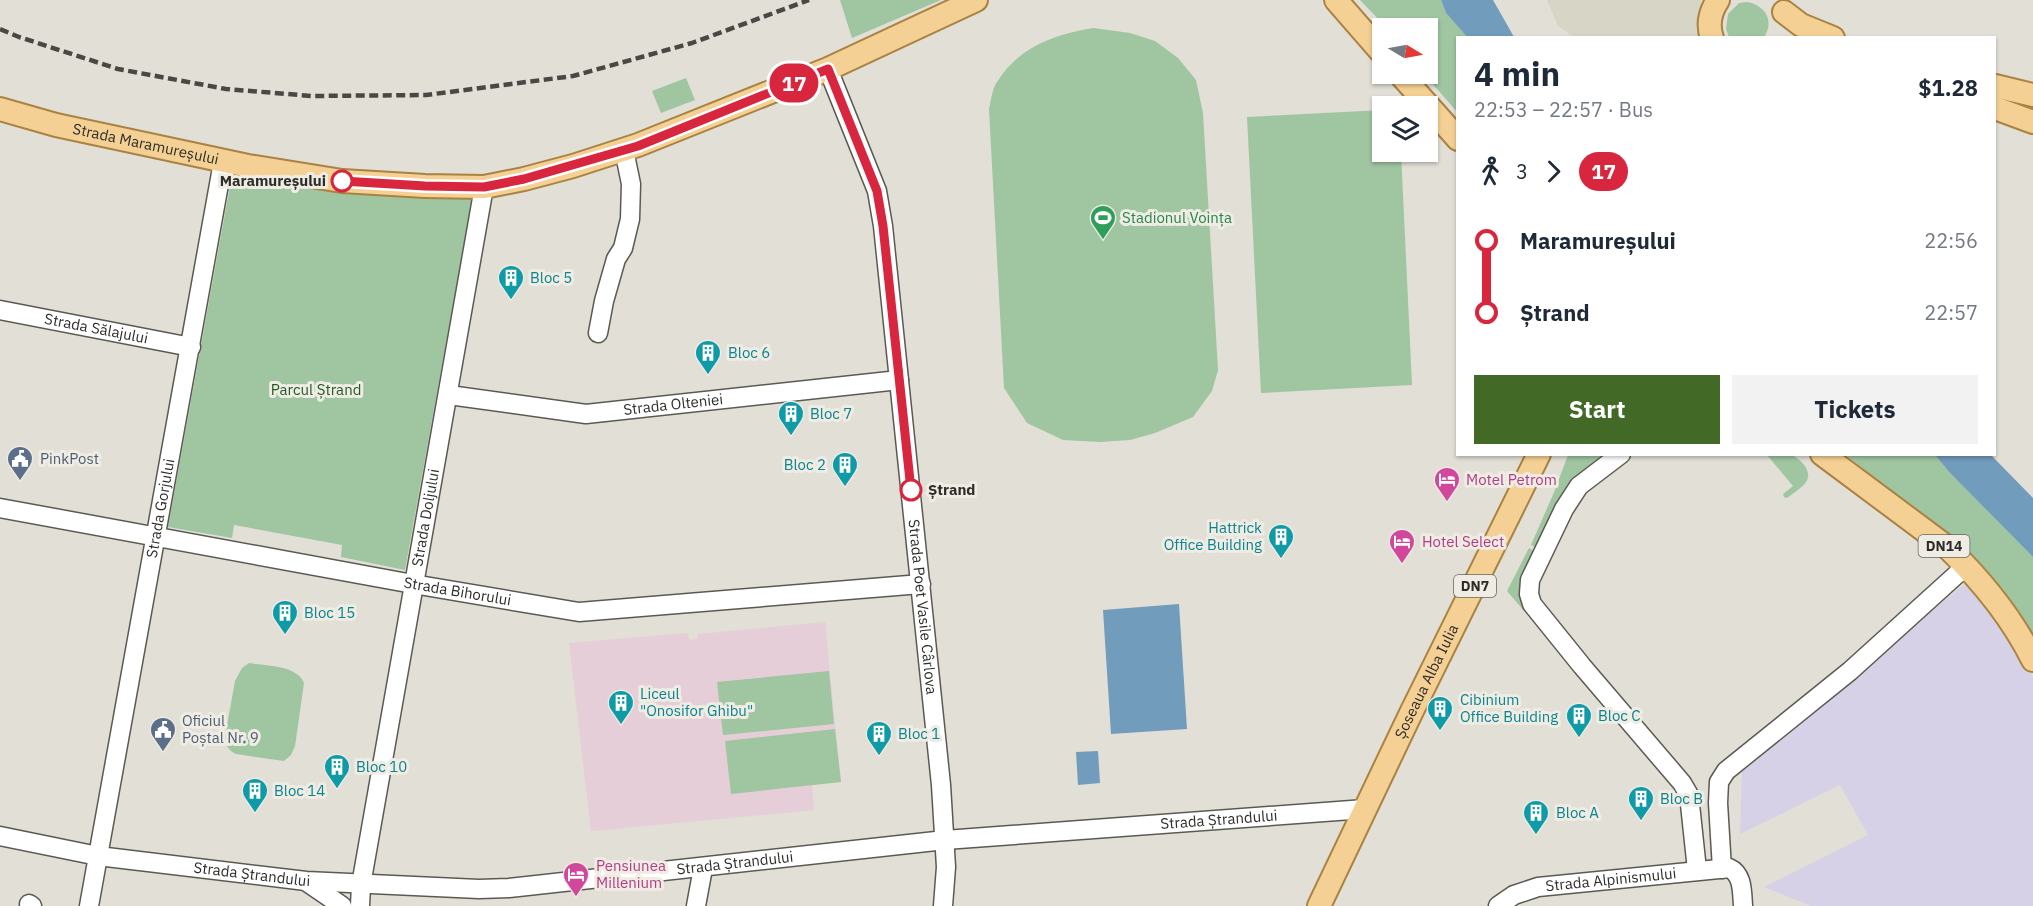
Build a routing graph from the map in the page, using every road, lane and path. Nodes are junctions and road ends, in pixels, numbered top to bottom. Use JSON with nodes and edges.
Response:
{"nodes":[{"id":1,"x":976,"y":0,"type":"edge"},
{"id":2,"x":1336,"y":0,"type":"edge"},
{"id":3,"x":1718,"y":0,"type":"edge"},
{"id":4,"x":1780,"y":6,"type":"edge"},
{"id":5,"x":1712,"y":36,"type":"edge"},
{"id":6,"x":1783,"y":36,"type":"edge"},
{"id":7,"x":1828,"y":36,"type":"edge"},
{"id":8,"x":1372,"y":41,"type":"edge"},
{"id":9,"x":828,"y":69,"type":"junction"},
{"id":10,"x":1409,"y":84,"type":"edge"},
{"id":11,"x":1996,"y":86,"type":"edge"},
{"id":12,"x":2033,"y":95,"type":"edge"},
{"id":13,"x":1996,"y":108,"type":"edge"},
{"id":14,"x":0,"y":109,"type":"edge"},
{"id":15,"x":2033,"y":122,"type":"edge"},
{"id":16,"x":1456,"y":137,"type":"edge"},
{"id":17,"x":624,"y":150,"type":"junction"},
{"id":18,"x":223,"y":162,"type":"junction"},
{"id":19,"x":484,"y":187,"type":"junction"},
{"id":20,"x":0,"y":310,"type":"edge"},
{"id":21,"x":598,"y":333,"type":"dead end"},
{"id":22,"x":191,"y":347,"type":"junction"},
{"id":23,"x":899,"y":380,"type":"junction"},
{"id":24,"x":449,"y":395,"type":"junction"},
{"id":25,"x":1538,"y":456,"type":"edge"},
{"id":26,"x":1618,"y":456,"type":"edge"},
{"id":27,"x":1825,"y":456,"type":"edge"},
{"id":28,"x":0,"y":508,"type":"edge"},
{"id":29,"x":155,"y":537,"type":"junction"},
{"id":30,"x":1966,"y":566,"type":"junction"},
{"id":31,"x":921,"y":584,"type":"junction"},
{"id":32,"x":415,"y":585,"type":"junction"},
{"id":33,"x":2033,"y":660,"type":"edge"},
{"id":34,"x":1365,"y":809,"type":"junction"},
{"id":35,"x":0,"y":836,"type":"edge"},
{"id":36,"x":945,"y":840,"type":"junction"},
{"id":37,"x":98,"y":856,"type":"junction"},
{"id":38,"x":703,"y":868,"type":"junction"},
{"id":39,"x":1726,"y":868,"type":"junction"},
{"id":40,"x":1697,"y":870,"type":"junction"},
{"id":41,"x":306,"y":881,"type":"junction"},
{"id":42,"x":361,"y":885,"type":"junction"},
{"id":43,"x":89,"y":906,"type":"edge"},
{"id":44,"x":342,"y":906,"type":"edge"},
{"id":45,"x":360,"y":906,"type":"edge"},
{"id":46,"x":696,"y":906,"type":"edge"},
{"id":47,"x":943,"y":906,"type":"edge"},
{"id":48,"x":1319,"y":906,"type":"edge"},
{"id":49,"x":1498,"y":906,"type":"edge"},
{"id":50,"x":1743,"y":906,"type":"edge"}],
"edges":[{"from":1,"to":9,"type":"main road","name":"Strada Maramureșului"},
{"from":2,"to":8,"type":"main road"},
{"from":3,"to":5,"type":"main road"},
{"from":4,"to":6,"type":"main road"},
{"from":4,"to":7,"type":"main road"},
{"from":9,"to":17,"type":"main road","name":"Strada Maramureșului"},
{"from":9,"to":23,"type":"street","name":"Strada Poet Vasile Cârlova"},
{"from":10,"to":16,"type":"main road"},
{"from":11,"to":12,"type":"main road"},
{"from":13,"to":15,"type":"main road"},
{"from":14,"to":18,"type":"main road","name":"Strada Maramureșului"},
{"from":17,"to":19,"type":"main road","name":"Strada Maramureșului"},
{"from":17,"to":21,"type":"street"},
{"from":18,"to":19,"type":"main road","name":"Strada Maramureșului"},
{"from":18,"to":22,"type":"street","name":"Strada Gorjului"},
{"from":19,"to":24,"type":"street","name":"Strada Doljului"},
{"from":20,"to":22,"type":"street","name":"Strada Sălajului"},
{"from":22,"to":29,"type":"street","name":"Strada Gorjului"},
{"from":23,"to":24,"type":"street","name":"Strada Olteniei"},
{"from":23,"to":31,"type":"street","name":"Strada Poet Vasile Cârlova"},
{"from":24,"to":32,"type":"street","name":"Strada Doljului"},
{"from":25,"to":34,"type":"main road","name":"Șoseaua Alba Iulia","number":"DN7"},
{"from":26,"to":40,"type":"street"},
{"from":27,"to":30,"type":"main road","number":"DN14"},
{"from":28,"to":29,"type":"street","name":"Strada Bihorului"},
{"from":29,"to":32,"type":"street","name":"Strada Bihorului"},
{"from":29,"to":37,"type":"street","name":"Strada Gorjului"},
{"from":30,"to":33,"type":"main road","number":"DN14"},
{"from":30,"to":39,"type":"street"},
{"from":31,"to":32,"type":"street","name":"Strada Bihorului"},
{"from":31,"to":36,"type":"street","name":"Strada Poet Vasile Cârlova"},
{"from":32,"to":42,"type":"street","name":"Strada Doljului"},
{"from":34,"to":36,"type":"street","name":"Strada Ștrandului"},
{"from":34,"to":48,"type":"main road","name":"Șoseaua Alba Iulia","number":"DN7"},
{"from":35,"to":37,"type":"street","name":"Strada Ștrandului"},
{"from":36,"to":38,"type":"street","name":"Strada Ștrandului"},
{"from":36,"to":47,"type":"street","name":"Strada Poet Vasile Cârlova"},
{"from":37,"to":41,"type":"street","name":"Strada Ștrandului"},
{"from":37,"to":43,"type":"street","name":"Strada Gorjului"},
{"from":38,"to":42,"type":"street","name":"Strada Ștrandului"},
{"from":38,"to":46,"type":"street"},
{"from":39,"to":40,"type":"street","name":"Strada Alpinismului"},
{"from":39,"to":50,"type":"street"},
{"from":40,"to":49,"type":"street","name":"Strada Alpinismului"},
{"from":41,"to":42,"type":"street","name":"Strada Ștrandului"},
{"from":41,"to":44,"type":"street"},
{"from":42,"to":45,"type":"street","name":"Strada Doljului"}]}
